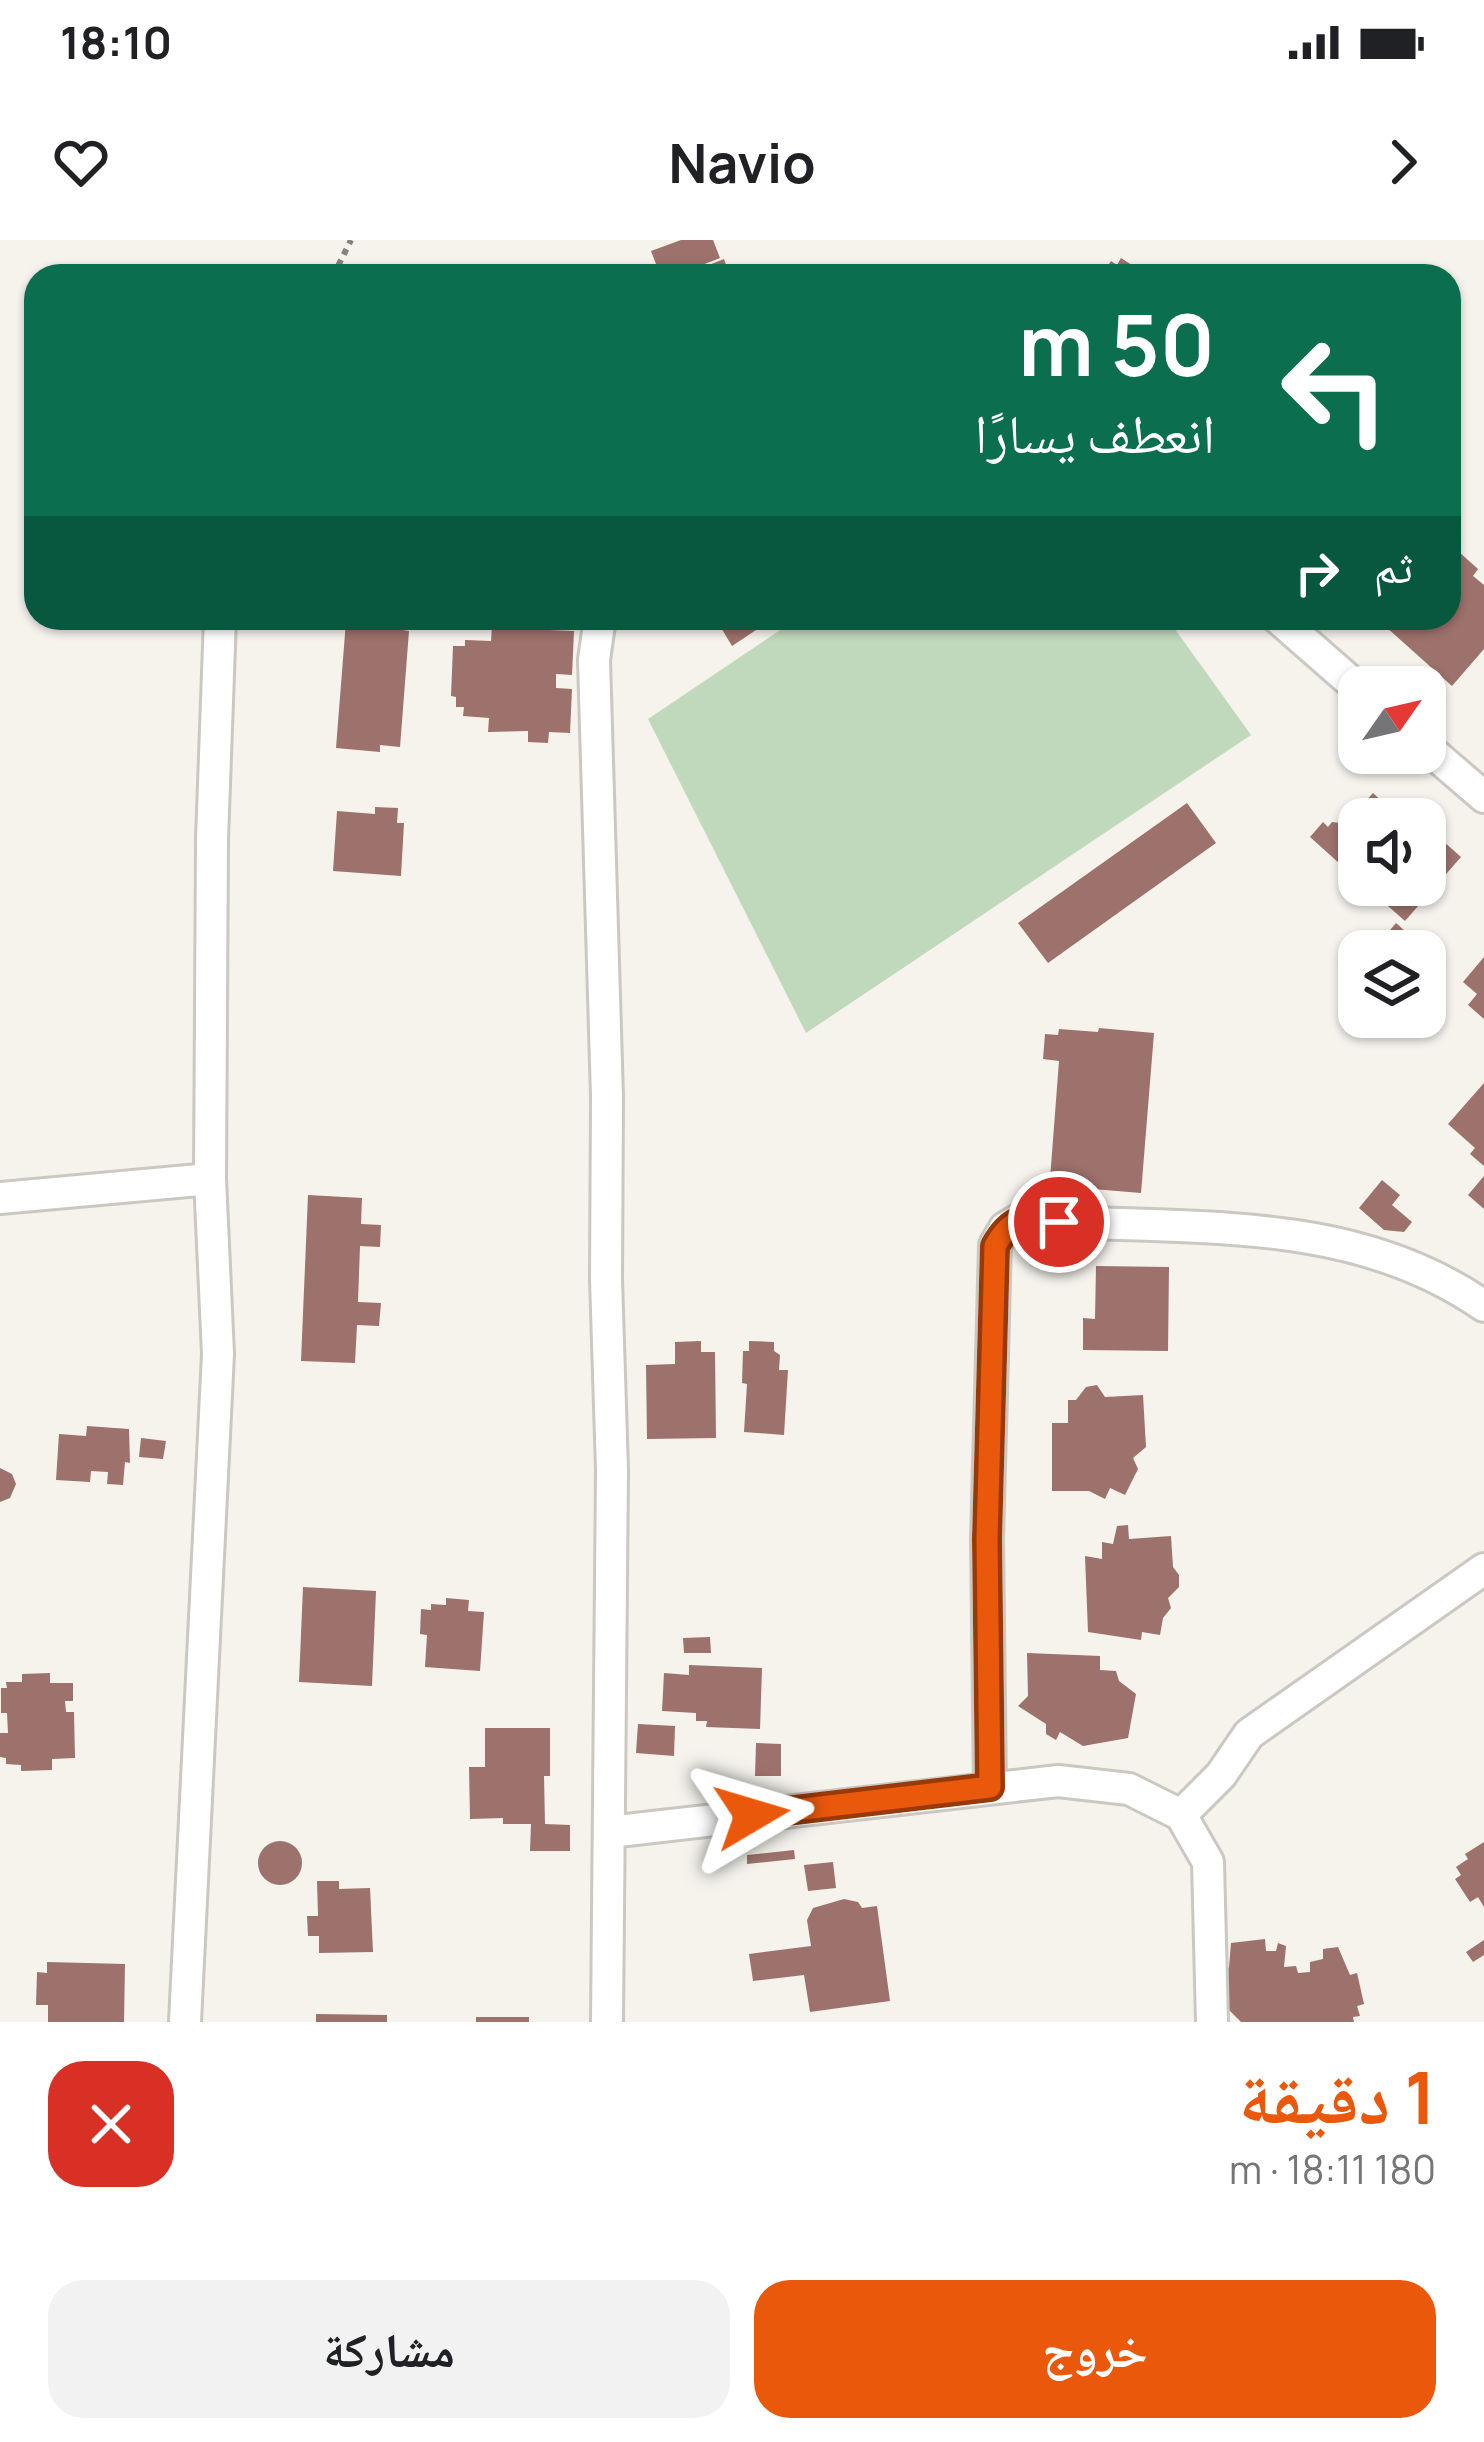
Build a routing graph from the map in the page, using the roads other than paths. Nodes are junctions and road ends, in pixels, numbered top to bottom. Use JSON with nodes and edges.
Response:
{"nodes":[{"id":1,"x":220,"y":630,"type":"edge"},
{"id":2,"x":598,"y":630,"type":"edge"},
{"id":3,"x":1292,"y":630,"type":"edge"},
{"id":4,"x":1338,"y":671,"type":"edge"},
{"id":5,"x":1446,"y":764,"type":"edge"},
{"id":6,"x":1484,"y":797,"type":"edge"},
{"id":7,"x":210,"y":1179,"type":"junction"},
{"id":8,"x":0,"y":1198,"type":"edge"},
{"id":9,"x":1484,"y":1306,"type":"edge"},
{"id":10,"x":1484,"y":1569,"type":"edge"},
{"id":11,"x":990,"y":1787,"type":"junction"},
{"id":12,"x":1181,"y":1815,"type":"junction"},
{"id":13,"x":609,"y":1832,"type":"junction"},
{"id":14,"x":185,"y":2022,"type":"edge"},
{"id":15,"x":607,"y":2022,"type":"edge"},
{"id":16,"x":1212,"y":2022,"type":"edge"}],
"edges":[{"from":1,"to":7,"type":"street"},
{"from":2,"to":13,"type":"street"},
{"from":3,"to":4,"type":"street"},
{"from":5,"to":6,"type":"street"},
{"from":7,"to":8,"type":"street"},
{"from":7,"to":14,"type":"street"},
{"from":9,"to":11,"type":"street"},
{"from":10,"to":12,"type":"street"},
{"from":11,"to":12,"type":"street"},
{"from":11,"to":13,"type":"street"},
{"from":12,"to":16,"type":"street"},
{"from":13,"to":15,"type":"street"}]}
